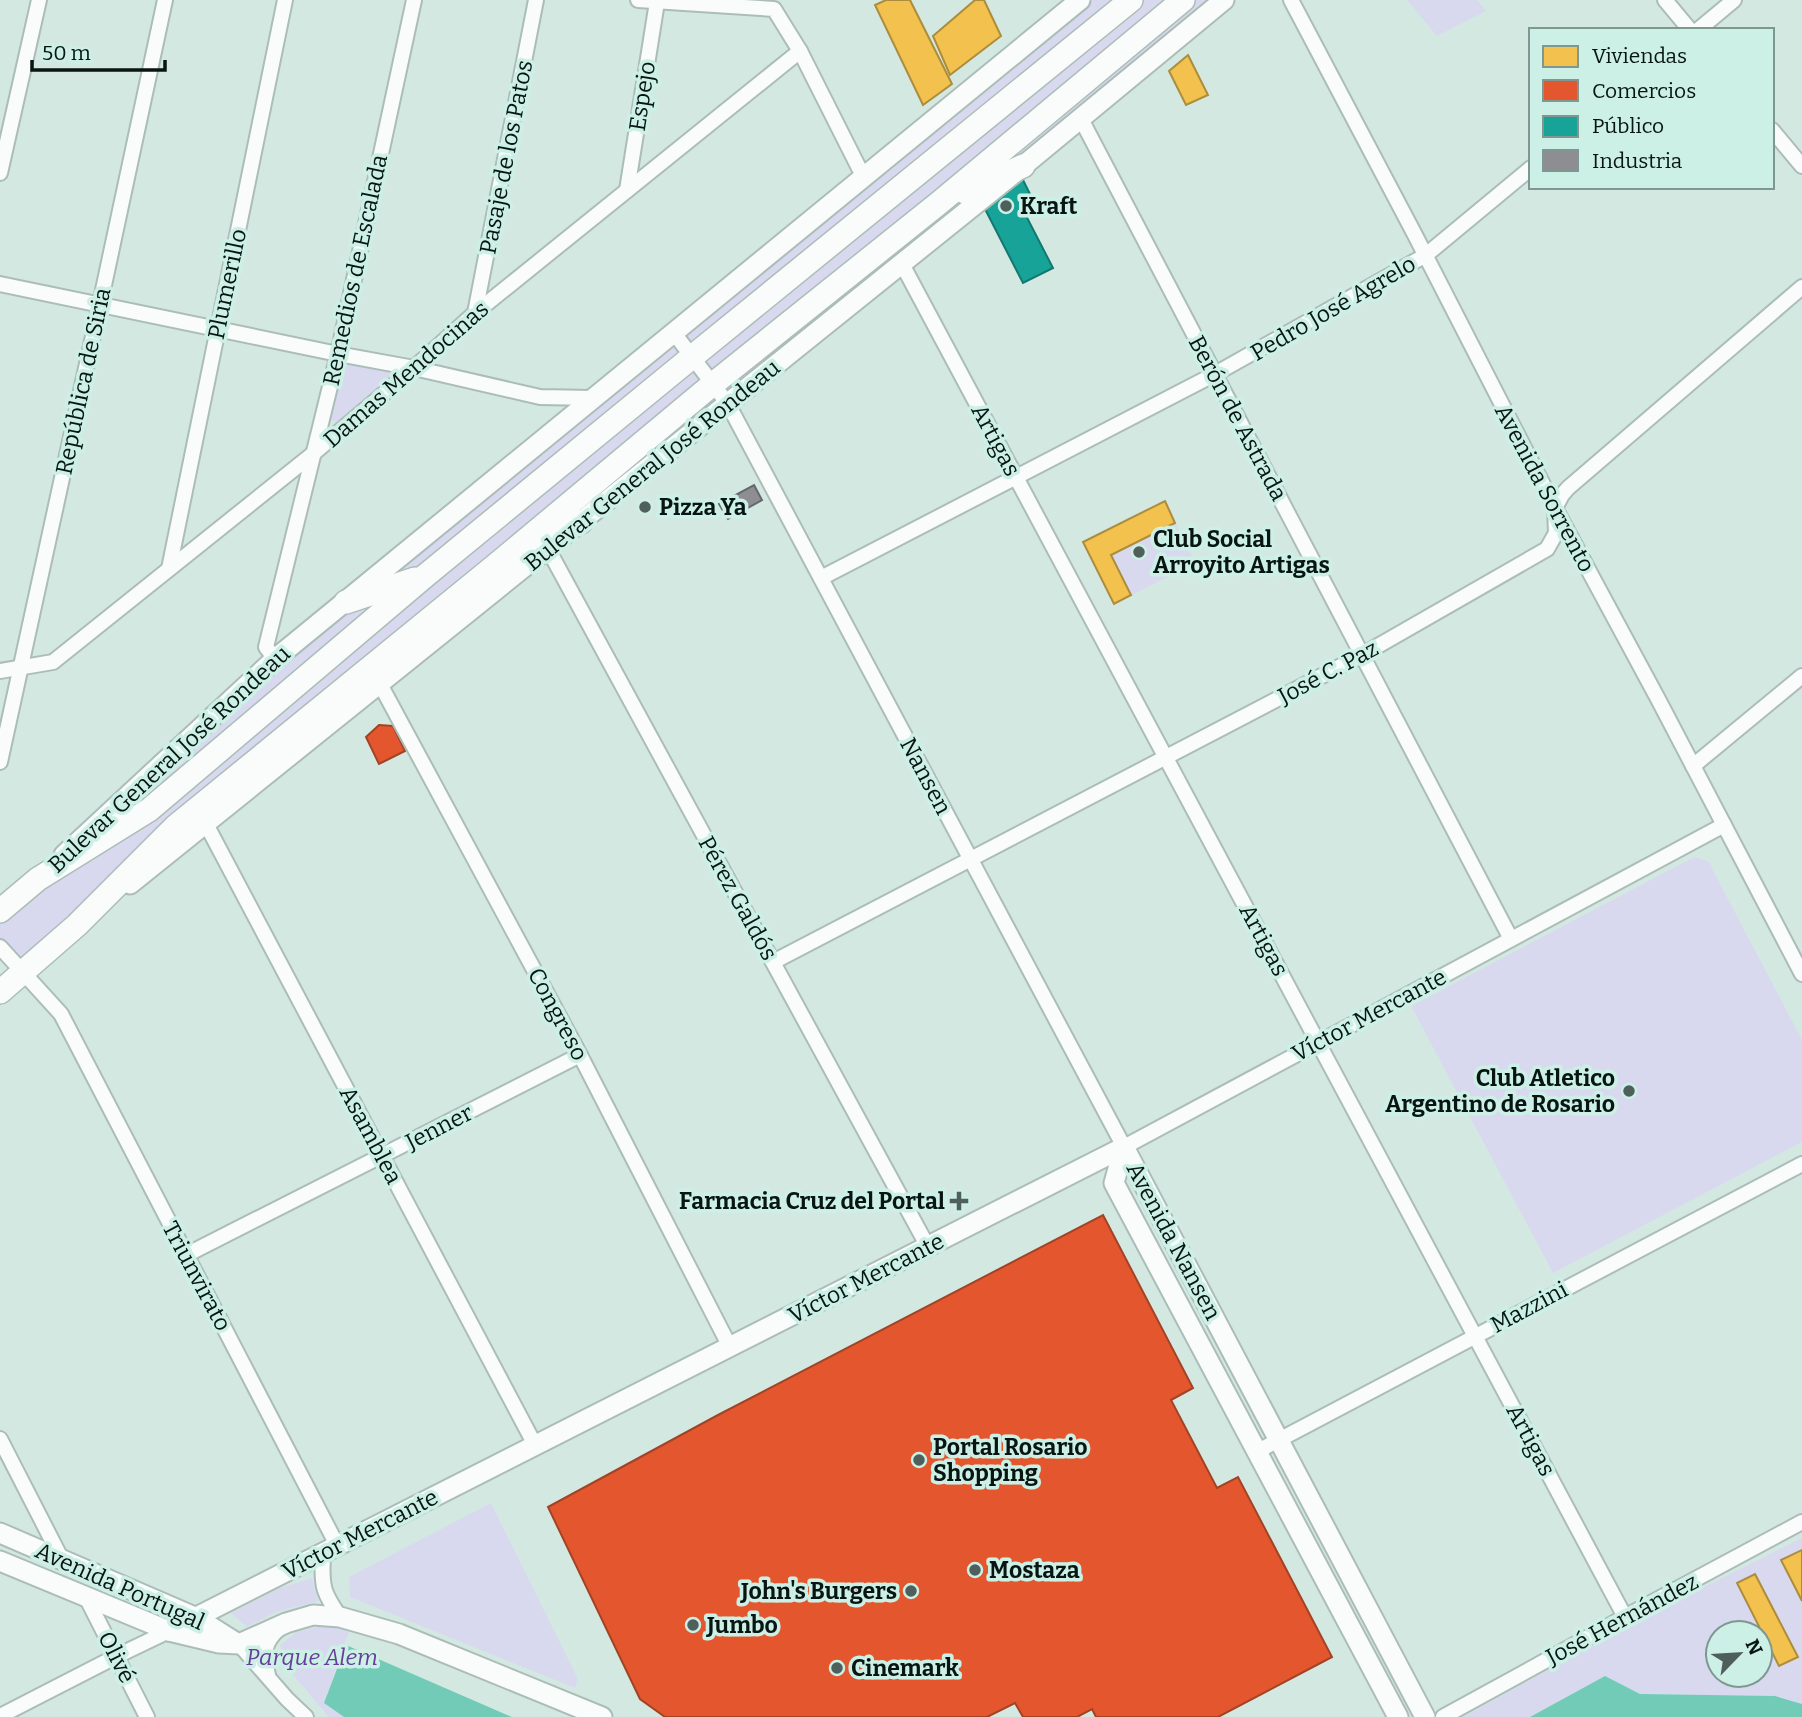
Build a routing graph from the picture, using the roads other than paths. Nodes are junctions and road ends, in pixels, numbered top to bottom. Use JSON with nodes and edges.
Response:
{"nodes":[{"id":1,"x":40,"y":0,"type":"edge"},
{"id":2,"x":164,"y":0,"type":"edge"},
{"id":3,"x":285,"y":0,"type":"edge"},
{"id":4,"x":414,"y":0,"type":"edge"},
{"id":5,"x":536,"y":0,"type":"edge"},
{"id":6,"x":638,"y":0,"type":"edge"},
{"id":7,"x":1080,"y":0,"type":"edge"},
{"id":8,"x":1131,"y":0,"type":"edge"},
{"id":9,"x":1183,"y":0,"type":"edge"},
{"id":10,"x":1224,"y":0,"type":"edge"},
{"id":11,"x":1291,"y":0,"type":"edge"},
{"id":12,"x":1665,"y":0,"type":"edge"},
{"id":13,"x":1734,"y":0,"type":"edge"},
{"id":14,"x":657,"y":2,"type":"junction"},
{"id":15,"x":1687,"y":28,"type":"edge"},
{"id":16,"x":1700,"y":28,"type":"edge"},
{"id":17,"x":800,"y":51,"type":"junction"},
{"id":18,"x":1081,"y":119,"type":"junction"},
{"id":19,"x":1774,"y":132,"type":"edge"},
{"id":20,"x":1023,"y":166,"type":"junction"},
{"id":21,"x":1802,"y":166,"type":"edge"},
{"id":22,"x":1529,"y":170,"type":"edge"},
{"id":23,"x":0,"y":173,"type":"edge"},
{"id":24,"x":864,"y":178,"type":"junction"},
{"id":25,"x":627,"y":190,"type":"junction"},
{"id":26,"x":939,"y":203,"type":"junction"},
{"id":27,"x":1426,"y":255,"type":"junction"},
{"id":28,"x":902,"y":264,"type":"junction"},
{"id":29,"x":0,"y":284,"type":"edge"},
{"id":30,"x":1802,"y":287,"type":"edge"},
{"id":31,"x":100,"y":304,"type":"junction"},
{"id":32,"x":475,"y":313,"type":"junction"},
{"id":33,"x":218,"y":329,"type":"junction"},
{"id":34,"x":674,"y":333,"type":"junction"},
{"id":35,"x":338,"y":354,"type":"junction"},
{"id":36,"x":692,"y":357,"type":"junction"},
{"id":37,"x":415,"y":368,"type":"junction"},
{"id":38,"x":1215,"y":374,"type":"junction"},
{"id":39,"x":612,"y":384,"type":"junction"},
{"id":40,"x":713,"y":384,"type":"junction"},
{"id":41,"x":728,"y":404,"type":"junction"},
{"id":42,"x":314,"y":453,"type":"junction"},
{"id":43,"x":1016,"y":476,"type":"junction"},
{"id":44,"x":1555,"y":508,"type":"junction"},
{"id":45,"x":581,"y":522,"type":"junction"},
{"id":46,"x":548,"y":549,"type":"junction"},
{"id":47,"x":496,"y":565,"type":"junction"},
{"id":48,"x":169,"y":569,"type":"junction"},
{"id":49,"x":425,"y":576,"type":"junction"},
{"id":50,"x":821,"y":578,"type":"junction"},
{"id":51,"x":346,"y":602,"type":"junction"},
{"id":52,"x":1362,"y":655,"type":"junction"},
{"id":53,"x":275,"y":659,"type":"junction"},
{"id":54,"x":21,"y":668,"type":"junction"},
{"id":55,"x":0,"y":671,"type":"edge"},
{"id":56,"x":1802,"y":676,"type":"edge"},
{"id":57,"x":380,"y":684,"type":"junction"},
{"id":58,"x":1166,"y":757,"type":"junction"},
{"id":59,"x":0,"y":762,"type":"edge"},
{"id":60,"x":1693,"y":766,"type":"junction"},
{"id":61,"x":206,"y":824,"type":"junction"},
{"id":62,"x":1724,"y":825,"type":"junction"},
{"id":63,"x":970,"y":859,"type":"junction"},
{"id":64,"x":37,"y":880,"type":"junction"},
{"id":65,"x":0,"y":911,"type":"edge"},
{"id":66,"x":77,"y":925,"type":"junction"},
{"id":67,"x":1511,"y":939,"type":"junction"},
{"id":68,"x":0,"y":947,"type":"edge"},
{"id":69,"x":772,"y":962,"type":"junction"},
{"id":70,"x":23,"y":972,"type":"junction"},
{"id":71,"x":1802,"y":974,"type":"edge"},
{"id":72,"x":0,"y":992,"type":"edge"},
{"id":73,"x":1318,"y":1042,"type":"junction"},
{"id":74,"x":580,"y":1055,"type":"junction"},
{"id":75,"x":1124,"y":1147,"type":"junction"},
{"id":76,"x":382,"y":1156,"type":"junction"},
{"id":77,"x":1802,"y":1164,"type":"edge"},
{"id":78,"x":928,"y":1247,"type":"junction"},
{"id":79,"x":186,"y":1255,"type":"junction"},
{"id":80,"x":1475,"y":1336,"type":"junction"},
{"id":81,"x":730,"y":1347,"type":"junction"},
{"id":82,"x":0,"y":1439,"type":"edge"},
{"id":83,"x":1278,"y":1439,"type":"junction"},
{"id":84,"x":535,"y":1445,"type":"junction"},
{"id":85,"x":1256,"y":1452,"type":"junction"},
{"id":86,"x":1802,"y":1522,"type":"edge"},
{"id":87,"x":0,"y":1533,"type":"edge"},
{"id":88,"x":337,"y":1545,"type":"junction"},
{"id":89,"x":61,"y":1558,"type":"junction"},
{"id":90,"x":0,"y":1561,"type":"edge"},
{"id":91,"x":86,"y":1597,"type":"junction"},
{"id":92,"x":340,"y":1617,"type":"junction"},
{"id":93,"x":1625,"y":1617,"type":"junction"},
{"id":94,"x":197,"y":1618,"type":"junction"},
{"id":95,"x":286,"y":1623,"type":"junction"},
{"id":96,"x":169,"y":1632,"type":"junction"},
{"id":97,"x":229,"y":1644,"type":"junction"},
{"id":98,"x":117,"y":1656,"type":"junction"},
{"id":99,"x":268,"y":1676,"type":"junction"},
{"id":100,"x":0,"y":1716,"type":"edge"},
{"id":101,"x":147,"y":1717,"type":"edge"},
{"id":102,"x":306,"y":1717,"type":"edge"},
{"id":103,"x":602,"y":1717,"type":"edge"},
{"id":104,"x":1398,"y":1717,"type":"edge"},
{"id":105,"x":1425,"y":1717,"type":"edge"},
{"id":106,"x":1443,"y":1717,"type":"edge"}],
"edges":[{"from":1,"to":23,"type":"street"},
{"from":2,"to":31,"type":"street","name":"República de Siria"},
{"from":3,"to":33,"type":"street","name":"Plumerillo"},
{"from":4,"to":35,"type":"street","name":"Remedios de Escalada"},
{"from":5,"to":32,"type":"street","name":"Pasaje de los Patos"},
{"from":6,"to":14,"type":"street"},
{"from":7,"to":24,"type":"street","name":"Bulevar General José Rondeau"},
{"from":8,"to":36,"type":"main road","name":"Bulevar General José Rondeau"},
{"from":9,"to":26,"type":"main road","name":"Bulevar General José Rondeau"},
{"from":10,"to":18,"type":"street","name":"Bulevar General José Rondeau"},
{"from":11,"to":27,"type":"street","name":"Avenida Sorrento"},
{"from":12,"to":15,"type":"street"},
{"from":13,"to":16,"type":"street"},
{"from":14,"to":17,"type":"street"},
{"from":14,"to":25,"type":"street","name":"Espejo"},
{"from":17,"to":24,"type":"street"},
{"from":17,"to":25,"type":"street","name":"Damas Mendocinas"},
{"from":18,"to":20,"type":"street","name":"Bulevar General José Rondeau"},
{"from":18,"to":38,"type":"street","name":"Berón de Astrada"},
{"from":19,"to":21,"type":"street"},
{"from":20,"to":26,"type":"main road"},
{"from":20,"to":28,"type":"street","name":"Bulevar General José Rondeau"},
{"from":22,"to":27,"type":"street","name":"Pedro José Agrelo"},
{"from":24,"to":34,"type":"street","name":"Bulevar General José Rondeau"},
{"from":25,"to":32,"type":"street","name":"Damas Mendocinas"},
{"from":26,"to":40,"type":"main road","name":"Bulevar General José Rondeau"},
{"from":27,"to":38,"type":"street","name":"Pedro José Agrelo"},
{"from":27,"to":44,"type":"street","name":"Avenida Sorrento"},
{"from":28,"to":41,"type":"street","name":"Bulevar General José Rondeau"},
{"from":28,"to":43,"type":"street","name":"Artigas"},
{"from":29,"to":31,"type":"street"},
{"from":30,"to":44,"type":"street"},
{"from":31,"to":33,"type":"street"},
{"from":31,"to":54,"type":"street","name":"República de Siria"},
{"from":32,"to":37,"type":"street","name":"Damas Mendocinas"},
{"from":33,"to":35,"type":"street"},
{"from":33,"to":48,"type":"street","name":"Plumerillo"},
{"from":34,"to":36,"type":"street"},
{"from":34,"to":39,"type":"street","name":"Bulevar General José Rondeau"},
{"from":35,"to":37,"type":"street"},
{"from":35,"to":42,"type":"street","name":"Remedios de Escalada"},
{"from":36,"to":40,"type":"street"},
{"from":36,"to":49,"type":"main road","name":"Bulevar General José Rondeau"},
{"from":37,"to":39,"type":"street"},
{"from":37,"to":42,"type":"street","name":"Damas Mendocinas"},
{"from":38,"to":43,"type":"street","name":"Pedro José Agrelo"},
{"from":38,"to":52,"type":"street","name":"Berón de Astrada"},
{"from":39,"to":51,"type":"street","name":"Bulevar General José Rondeau"},
{"from":40,"to":41,"type":"street"},
{"from":40,"to":47,"type":"main road","name":"Bulevar General José Rondeau"},
{"from":41,"to":45,"type":"street","name":"Bulevar General José Rondeau"},
{"from":41,"to":50,"type":"street","name":"Nansen"},
{"from":42,"to":48,"type":"street","name":"Damas Mendocinas"},
{"from":42,"to":53,"type":"street","name":"Remedios de Escalada"},
{"from":43,"to":50,"type":"street","name":"Pedro José Agrelo"},
{"from":43,"to":58,"type":"street","name":"Artigas"},
{"from":44,"to":52,"type":"street","name":"José C. Paz"},
{"from":44,"to":60,"type":"street","name":"Avenida Sorrento"},
{"from":45,"to":46,"type":"street","name":"Bulevar General José Rondeau"},
{"from":45,"to":47,"type":"main road"},
{"from":46,"to":57,"type":"street","name":"Bulevar General José Rondeau"},
{"from":46,"to":69,"type":"street","name":"Pérez Galdós"},
{"from":47,"to":66,"type":"main road","name":"Bulevar General José Rondeau"},
{"from":48,"to":54,"type":"street","name":"Damas Mendocinas"},
{"from":49,"to":51,"type":"main road"},
{"from":49,"to":64,"type":"main road","name":"Bulevar General José Rondeau"},
{"from":50,"to":63,"type":"street","name":"Nansen"},
{"from":51,"to":53,"type":"street","name":"Bulevar General José Rondeau"},
{"from":52,"to":58,"type":"street","name":"José C. Paz"},
{"from":52,"to":67,"type":"street","name":"Berón de Astrada"},
{"from":53,"to":64,"type":"street","name":"Bulevar General José Rondeau"},
{"from":54,"to":55,"type":"street","name":"Damas Mendocinas"},
{"from":54,"to":59,"type":"street","name":"República de Siria"},
{"from":56,"to":60,"type":"street"},
{"from":57,"to":61,"type":"street","name":"Bulevar General José Rondeau"},
{"from":57,"to":74,"type":"street","name":"Congreso"},
{"from":58,"to":63,"type":"street","name":"José C. Paz"},
{"from":58,"to":73,"type":"street","name":"Artigas"},
{"from":60,"to":62,"type":"street","name":"Avenida Sorrento"},
{"from":61,"to":66,"type":"street","name":"Bulevar General José Rondeau"},
{"from":61,"to":76,"type":"street","name":"Asamblea"},
{"from":62,"to":67,"type":"street","name":"Víctor Mercante"},
{"from":62,"to":71,"type":"street","name":"Avenida Sorrento"},
{"from":63,"to":69,"type":"street","name":"José C. Paz"},
{"from":63,"to":75,"type":"street","name":"Nansen"},
{"from":64,"to":65,"type":"main road","name":"Bulevar General José Rondeau"},
{"from":66,"to":70,"type":"main road","name":"Bulevar General José Rondeau"},
{"from":67,"to":73,"type":"street","name":"Víctor Mercante"},
{"from":68,"to":70,"type":"street","name":"Triunvirato"},
{"from":69,"to":78,"type":"street","name":"Pérez Galdós"},
{"from":70,"to":72,"type":"main road","name":"Bulevar General José Rondeau"},
{"from":70,"to":79,"type":"street","name":"Triunvirato"},
{"from":73,"to":75,"type":"street","name":"Víctor Mercante"},
{"from":73,"to":80,"type":"street","name":"Artigas"},
{"from":74,"to":76,"type":"street","name":"Jenner"},
{"from":74,"to":81,"type":"street","name":"Congreso"},
{"from":75,"to":78,"type":"street","name":"Víctor Mercante"},
{"from":75,"to":83,"type":"street","name":"Avenida Nansen"},
{"from":75,"to":85,"type":"street","name":"Avenida Nansen"},
{"from":76,"to":79,"type":"street","name":"Jenner"},
{"from":76,"to":84,"type":"street","name":"Asamblea"},
{"from":77,"to":80,"type":"street","name":"Mazzini"},
{"from":78,"to":81,"type":"street","name":"Víctor Mercante"},
{"from":79,"to":88,"type":"street","name":"Triunvirato"},
{"from":80,"to":83,"type":"street","name":"Mazzini"},
{"from":80,"to":93,"type":"street","name":"Artigas"},
{"from":81,"to":84,"type":"street","name":"Víctor Mercante"},
{"from":82,"to":89,"type":"street"},
{"from":83,"to":85,"type":"street","name":"Mazzini"},
{"from":83,"to":105,"type":"street","name":"Avenida Nansen"},
{"from":84,"to":88,"type":"street","name":"Víctor Mercante"},
{"from":85,"to":104,"type":"street","name":"Avenida Nansen"},
{"from":86,"to":93,"type":"street","name":"José Hernández"},
{"from":87,"to":89,"type":"street","name":"Avenida Portugal"},
{"from":88,"to":92,"type":"street"},
{"from":88,"to":94,"type":"street","name":"Víctor Mercante"},
{"from":89,"to":94,"type":"street","name":"Avenida Portugal"},
{"from":90,"to":91,"type":"street","name":"Avenida Portugal"},
{"from":91,"to":96,"type":"street","name":"Avenida Portugal"},
{"from":91,"to":98,"type":"street","name":"Olivé"},
{"from":92,"to":95,"type":"street"},
{"from":92,"to":103,"type":"street"},
{"from":93,"to":106,"type":"street","name":"José Hernández"},
{"from":94,"to":96,"type":"street","name":"Víctor Mercante"},
{"from":94,"to":97,"type":"street","name":"Avenida Portugal"},
{"from":95,"to":97,"type":"street"},
{"from":95,"to":99,"type":"street"},
{"from":96,"to":97,"type":"street","name":"Avenida Portugal"},
{"from":96,"to":98,"type":"street","name":"Víctor Mercante"},
{"from":97,"to":99,"type":"street"},
{"from":98,"to":100,"type":"street","name":"Víctor Mercante"},
{"from":98,"to":101,"type":"street","name":"Olivé"},
{"from":99,"to":102,"type":"street"}]}
